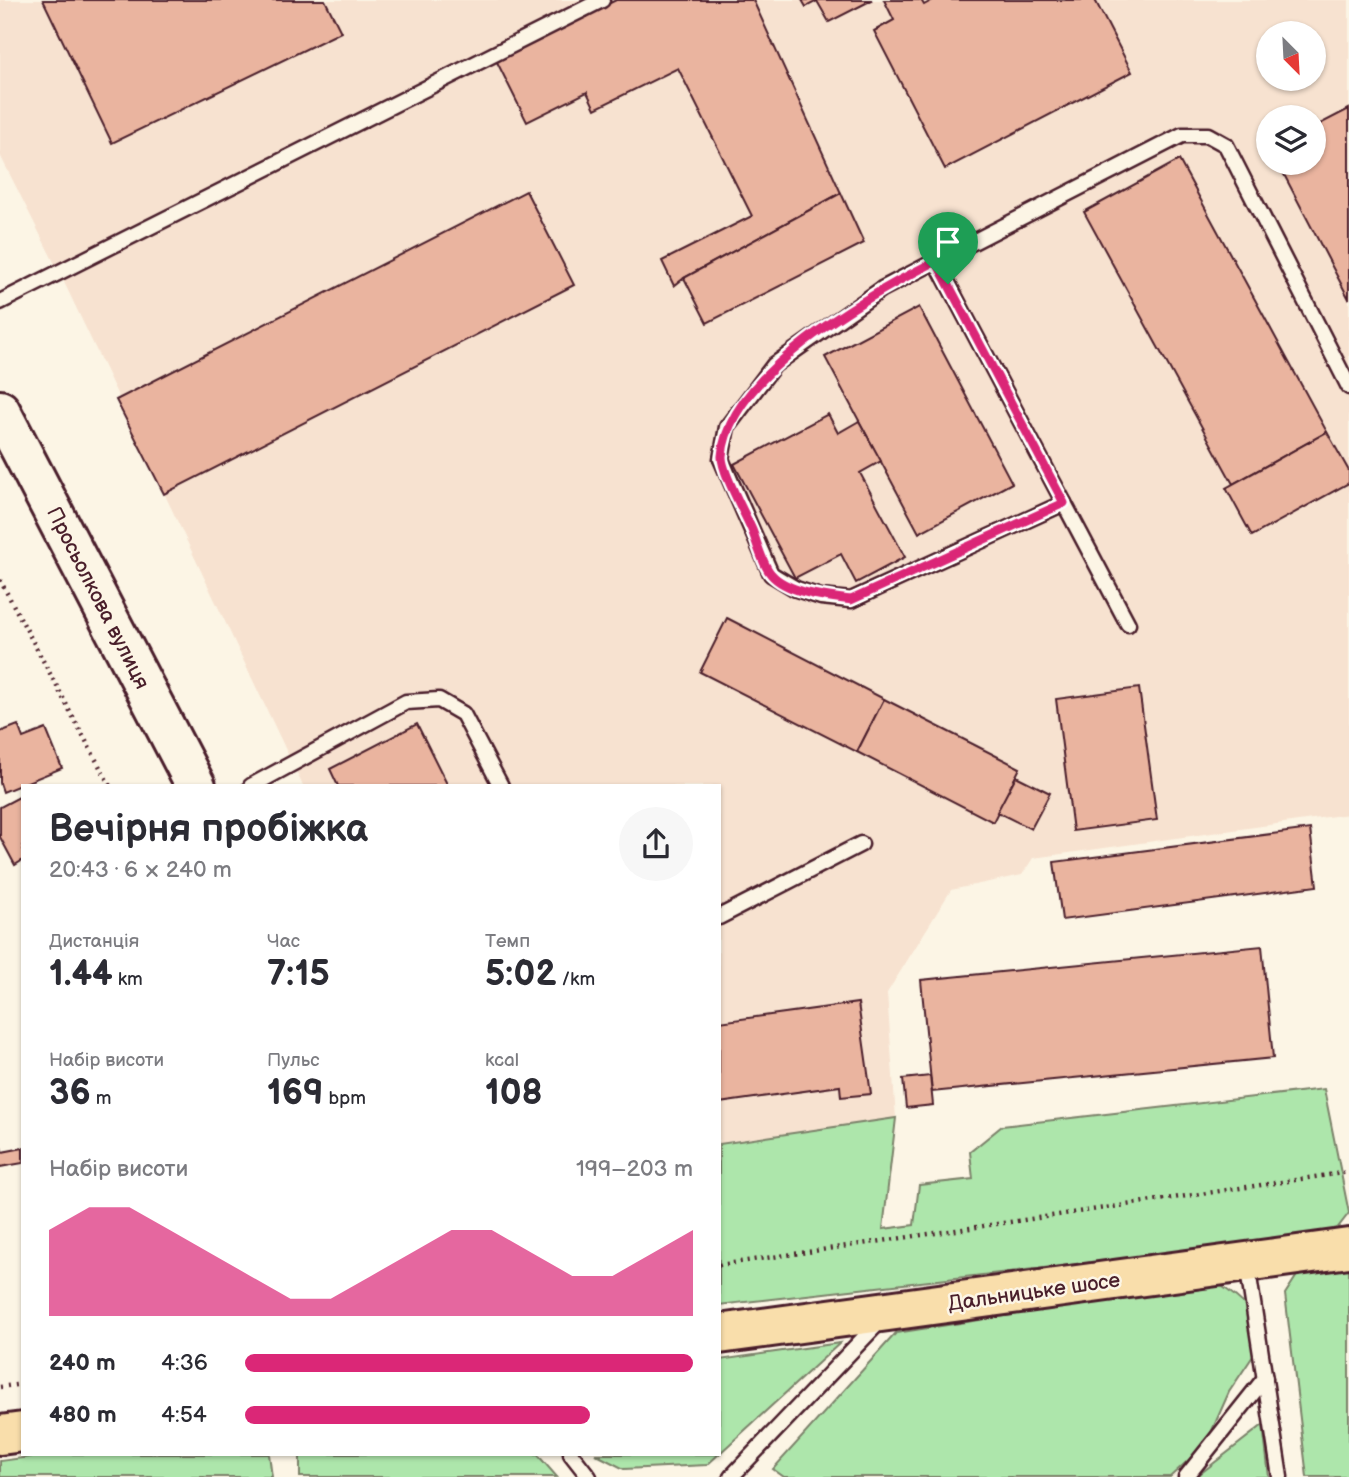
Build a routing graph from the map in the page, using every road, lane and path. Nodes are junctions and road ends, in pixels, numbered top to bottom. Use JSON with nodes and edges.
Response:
{"nodes":[{"id":1,"x":602,"y":0,"type":"edge"},
{"id":2,"x":936,"y":261,"type":"junction"},
{"id":3,"x":0,"y":302,"type":"edge"},
{"id":4,"x":1349,"y":387,"type":"edge"},
{"id":5,"x":0,"y":410,"type":"edge"},
{"id":6,"x":1064,"y":503,"type":"junction"},
{"id":7,"x":0,"y":580,"type":"edge"},
{"id":8,"x":1128,"y":624,"type":"dead end"},
{"id":9,"x":109,"y":784,"type":"edge"},
{"id":10,"x":195,"y":784,"type":"edge"},
{"id":11,"x":255,"y":784,"type":"edge"},
{"id":12,"x":500,"y":784,"type":"edge"},
{"id":13,"x":861,"y":844,"type":"dead end"},
{"id":14,"x":721,"y":916,"type":"edge"},
{"id":15,"x":1349,"y":1171,"type":"edge"},
{"id":16,"x":1349,"y":1248,"type":"edge"},
{"id":17,"x":1246,"y":1262,"type":"junction"},
{"id":18,"x":721,"y":1265,"type":"edge"},
{"id":19,"x":890,"y":1311,"type":"junction"},
{"id":20,"x":721,"y":1334,"type":"edge"},
{"id":21,"x":1265,"y":1378,"type":"junction"},
{"id":22,"x":21,"y":1384,"type":"edge"},
{"id":23,"x":0,"y":1387,"type":"edge"},
{"id":24,"x":21,"y":1432,"type":"edge"},
{"id":25,"x":0,"y":1435,"type":"edge"},
{"id":26,"x":573,"y":1456,"type":"edge"},
{"id":27,"x":589,"y":1477,"type":"edge"},
{"id":28,"x":731,"y":1477,"type":"edge"},
{"id":29,"x":1186,"y":1477,"type":"edge"},
{"id":30,"x":1280,"y":1477,"type":"edge"}],
"edges":[{"from":1,"to":3,"type":"lane"},
{"from":2,"to":4,"type":"lane"},
{"from":2,"to":6,"type":"lane"},
{"from":2,"to":6,"type":"lane"},
{"from":5,"to":10,"type":"street","name":"Просьолкова вулиця"},
{"from":6,"to":8,"type":"lane"},
{"from":7,"to":9,"type":"path"},
{"from":11,"to":12,"type":"lane"},
{"from":13,"to":14,"type":"lane"},
{"from":15,"to":18,"type":"path"},
{"from":16,"to":17,"type":"main road","name":"Дальницьке шосе"},
{"from":17,"to":19,"type":"main road","name":"Дальницьке шосе"},
{"from":17,"to":21,"type":"lane"},
{"from":19,"to":20,"type":"main road","name":"Дальницьке шосе"},
{"from":19,"to":28,"type":"lane"},
{"from":21,"to":29,"type":"lane"},
{"from":21,"to":30,"type":"lane"},
{"from":22,"to":23,"type":"path"},
{"from":24,"to":25,"type":"main road"},
{"from":26,"to":27,"type":"lane"}]}
